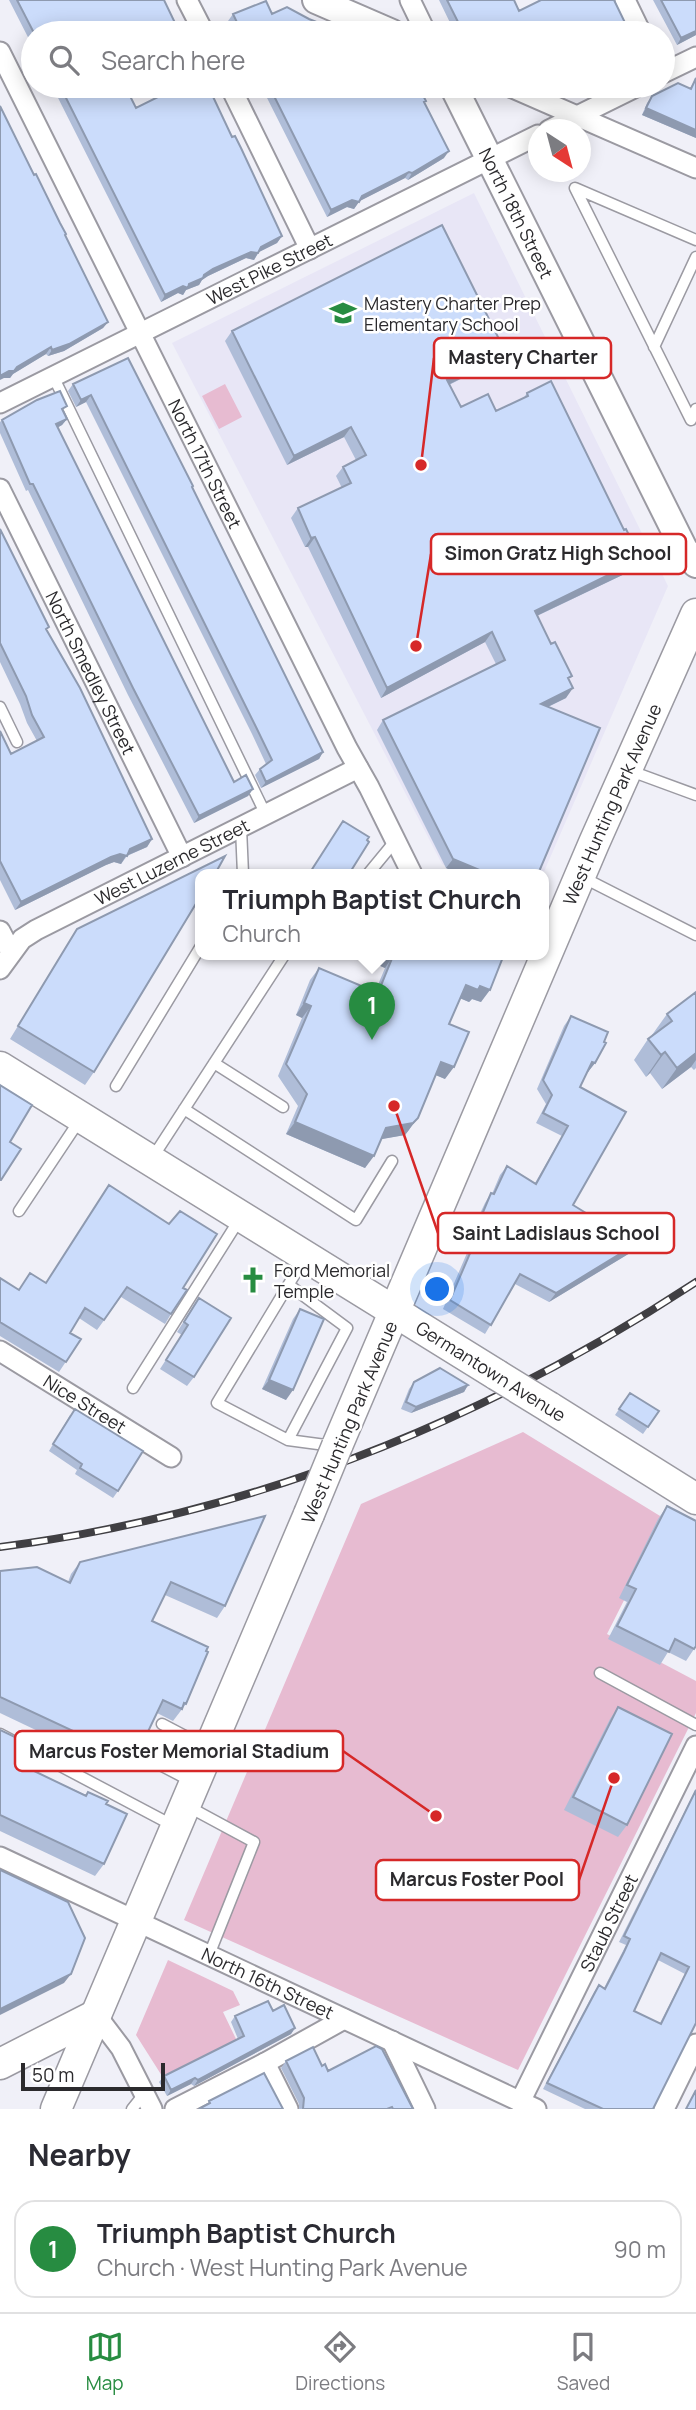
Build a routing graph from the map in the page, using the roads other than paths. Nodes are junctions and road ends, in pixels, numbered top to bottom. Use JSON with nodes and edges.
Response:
{"nodes":[{"id":1,"x":187,"y":0,"type":"edge"},
{"id":2,"x":316,"y":0,"type":"edge"},
{"id":3,"x":410,"y":0,"type":"edge"},
{"id":4,"x":625,"y":0,"type":"edge"},
{"id":5,"x":198,"y":21,"type":"edge"},
{"id":6,"x":364,"y":21,"type":"edge"},
{"id":7,"x":420,"y":21,"type":"edge"},
{"id":8,"x":635,"y":21,"type":"edge"},
{"id":9,"x":0,"y":52,"type":"edge"},
{"id":10,"x":696,"y":57,"type":"edge"},
{"id":11,"x":675,"y":67,"type":"edge"},
{"id":12,"x":21,"y":94,"type":"edge"},
{"id":13,"x":23,"y":98,"type":"edge"},
{"id":14,"x":236,"y":98,"type":"edge"},
{"id":15,"x":459,"y":98,"type":"edge"},
{"id":16,"x":534,"y":98,"type":"edge"},
{"id":17,"x":614,"y":98,"type":"edge"},
{"id":18,"x":575,"y":117,"type":"junction"},
{"id":19,"x":571,"y":119,"type":"edge"},
{"id":20,"x":528,"y":140,"type":"edge"},
{"id":21,"x":489,"y":160,"type":"junction"},
{"id":22,"x":696,"y":168,"type":"edge"},
{"id":23,"x":696,"y":240,"type":"edge"},
{"id":24,"x":310,"y":248,"type":"junction"},
{"id":25,"x":696,"y":257,"type":"edge"},
{"id":26,"x":140,"y":333,"type":"junction"},
{"id":27,"x":654,"y":347,"type":"junction"},
{"id":28,"x":53,"y":376,"type":"junction"},
{"id":29,"x":0,"y":403,"type":"edge"},
{"id":30,"x":696,"y":408,"type":"edge"},
{"id":31,"x":0,"y":489,"type":"edge"},
{"id":32,"x":696,"y":564,"type":"edge"},
{"id":33,"x":696,"y":614,"type":"edge"},
{"id":34,"x":0,"y":707,"type":"edge"},
{"id":35,"x":18,"y":742,"type":"dead end"},
{"id":36,"x":358,"y":768,"type":"junction"},
{"id":37,"x":628,"y":770,"type":"junction"},
{"id":38,"x":696,"y":795,"type":"edge"},
{"id":39,"x":266,"y":815,"type":"junction"},
{"id":40,"x":241,"y":828,"type":"junction"},
{"id":41,"x":396,"y":840,"type":"junction"},
{"id":42,"x":182,"y":857,"type":"junction"},
{"id":43,"x":243,"y":869,"type":"edge"},
{"id":44,"x":372,"y":869,"type":"edge"},
{"id":45,"x":410,"y":869,"type":"edge"},
{"id":46,"x":580,"y":877,"type":"junction"},
{"id":47,"x":0,"y":931,"type":"edge"},
{"id":48,"x":696,"y":935,"type":"edge"},
{"id":49,"x":549,"y":944,"type":"edge"},
{"id":50,"x":195,"y":956,"type":"edge"},
{"id":51,"x":5,"y":960,"type":"edge"},
{"id":52,"x":281,"y":960,"type":"edge"},
{"id":53,"x":542,"y":960,"type":"edge"},
{"id":54,"x":214,"y":1063,"type":"junction"},
{"id":55,"x":0,"y":1067,"type":"edge"},
{"id":56,"x":116,"y":1087,"type":"dead end"},
{"id":57,"x":283,"y":1107,"type":"dead end"},
{"id":58,"x":184,"y":1109,"type":"junction"},
{"id":59,"x":82,"y":1117,"type":"junction"},
{"id":60,"x":150,"y":1160,"type":"junction"},
{"id":61,"x":392,"y":1160,"type":"dead end"},
{"id":62,"x":19,"y":1211,"type":"dead end"},
{"id":63,"x":242,"y":1217,"type":"junction"},
{"id":64,"x":306,"y":1256,"type":"junction"},
{"id":65,"x":289,"y":1285,"type":"junction"},
{"id":66,"x":395,"y":1312,"type":"junction"},
{"id":67,"x":0,"y":1350,"type":"edge"},
{"id":68,"x":133,"y":1388,"type":"dead end"},
{"id":69,"x":288,"y":1440,"type":"junction"},
{"id":70,"x":337,"y":1446,"type":"junction"},
{"id":71,"x":171,"y":1457,"type":"dead end"},
{"id":72,"x":696,"y":1499,"type":"edge"},
{"id":73,"x":600,"y":1673,"type":"dead end"},
{"id":74,"x":162,"y":1724,"type":"edge"},
{"id":75,"x":696,"y":1726,"type":"edge"},
{"id":76,"x":0,"y":1734,"type":"edge"},
{"id":77,"x":696,"y":1746,"type":"edge"},
{"id":78,"x":209,"y":1749,"type":"junction"},
{"id":79,"x":143,"y":1756,"type":"edge"},
{"id":80,"x":185,"y":1805,"type":"junction"},
{"id":81,"x":0,"y":1857,"type":"edge"},
{"id":82,"x":136,"y":1921,"type":"junction"},
{"id":83,"x":209,"y":1955,"type":"junction"},
{"id":84,"x":96,"y":2015,"type":"junction"},
{"id":85,"x":344,"y":2019,"type":"junction"},
{"id":86,"x":392,"y":2042,"type":"junction"},
{"id":87,"x":696,"y":2044,"type":"edge"},
{"id":88,"x":265,"y":2063,"type":"junction"},
{"id":89,"x":0,"y":2064,"type":"edge"},
{"id":90,"x":143,"y":2104,"type":"edge"},
{"id":91,"x":528,"y":2105,"type":"edge"},
{"id":92,"x":56,"y":2109,"type":"edge"},
{"id":93,"x":175,"y":2109,"type":"edge"},
{"id":94,"x":288,"y":2109,"type":"edge"},
{"id":95,"x":425,"y":2109,"type":"edge"},
{"id":96,"x":664,"y":2109,"type":"edge"}],
"edges":[{"from":1,"to":5,"type":"street"},
{"from":2,"to":6,"type":"street"},
{"from":3,"to":7,"type":"street"},
{"from":4,"to":8,"type":"street"},
{"from":9,"to":12,"type":"street","name":"North 17th Street"},
{"from":10,"to":11,"type":"street"},
{"from":13,"to":26,"type":"street","name":"North 17th Street"},
{"from":14,"to":24,"type":"street"},
{"from":15,"to":21,"type":"street","name":"North 18th Street"},
{"from":16,"to":18,"type":"street"},
{"from":17,"to":18,"type":"street"},
{"from":18,"to":19,"type":"street"},
{"from":18,"to":22,"type":"street"},
{"from":20,"to":21,"type":"street","name":"West Pike Street"},
{"from":21,"to":24,"type":"street","name":"West Pike Street"},
{"from":21,"to":32,"type":"street","name":"North 18th Street"},
{"from":23,"to":27,"type":"lane"},
{"from":24,"to":26,"type":"street","name":"West Pike Street"},
{"from":25,"to":27,"type":"lane"},
{"from":26,"to":28,"type":"street","name":"West Pike Street"},
{"from":26,"to":36,"type":"street","name":"North 17th Street"},
{"from":27,"to":30,"type":"lane"},
{"from":28,"to":29,"type":"street","name":"West Pike Street"},
{"from":28,"to":39,"type":"lane"},
{"from":31,"to":42,"type":"street","name":"North Smedley Street"},
{"from":33,"to":37,"type":"main road","name":"West Hunting Park Avenue"},
{"from":34,"to":35,"type":"lane"},
{"from":36,"to":39,"type":"street","name":"West Luzerne Street"},
{"from":36,"to":41,"type":"street","name":"North 17th Street"},
{"from":37,"to":38,"type":"lane"},
{"from":37,"to":46,"type":"main road","name":"West Hunting Park Avenue"},
{"from":39,"to":40,"type":"street","name":"West Luzerne Street"},
{"from":40,"to":42,"type":"street","name":"West Luzerne Street"},
{"from":40,"to":43,"type":"lane"},
{"from":41,"to":44,"type":"lane"},
{"from":41,"to":45,"type":"street","name":"North 17th Street"},
{"from":42,"to":51,"type":"street","name":"West Luzerne Street"},
{"from":46,"to":48,"type":"lane"},
{"from":46,"to":49,"type":"main road","name":"West Hunting Park Avenue"},
{"from":47,"to":51,"type":"street"},
{"from":50,"to":56,"type":"lane"},
{"from":52,"to":54,"type":"lane"},
{"from":53,"to":66,"type":"main road","name":"West Hunting Park Avenue"},
{"from":54,"to":57,"type":"lane"},
{"from":54,"to":58,"type":"lane"},
{"from":55,"to":59,"type":"main road","name":"Germantown Avenue"},
{"from":58,"to":60,"type":"lane"},
{"from":58,"to":61,"type":"lane"},
{"from":59,"to":60,"type":"main road","name":"Germantown Avenue"},
{"from":59,"to":62,"type":"lane"},
{"from":60,"to":63,"type":"main road","name":"Germantown Avenue"},
{"from":63,"to":64,"type":"main road","name":"Germantown Avenue"},
{"from":63,"to":68,"type":"lane"},
{"from":64,"to":65,"type":"lane"},
{"from":64,"to":66,"type":"main road","name":"Germantown Avenue"},
{"from":65,"to":69,"type":"lane"},
{"from":65,"to":69,"type":"lane"},
{"from":66,"to":70,"type":"main road","name":"West Hunting Park Avenue"},
{"from":66,"to":72,"type":"main road","name":"Germantown Avenue","bridge":true},
{"from":67,"to":71,"type":"street","name":"Nice Street"},
{"from":69,"to":70,"type":"lane"},
{"from":70,"to":78,"type":"main road","name":"West Hunting Park Avenue","bridge":true},
{"from":73,"to":75,"type":"lane"},
{"from":74,"to":78,"type":"lane"},
{"from":76,"to":80,"type":"lane"},
{"from":77,"to":91,"type":"street","name":"Staub Street"},
{"from":78,"to":80,"type":"main road","name":"West Hunting Park Avenue"},
{"from":79,"to":80,"type":"lane"},
{"from":80,"to":82,"type":"main road","name":"West Hunting Park Avenue"},
{"from":80,"to":83,"type":"lane"},
{"from":81,"to":82,"type":"street","name":"North 16th Street"},
{"from":82,"to":83,"type":"street","name":"North 16th Street"},
{"from":82,"to":84,"type":"main road","name":"West Hunting Park Avenue"},
{"from":83,"to":85,"type":"street","name":"North 16th Street"},
{"from":84,"to":89,"type":"main road"},
{"from":84,"to":90,"type":"street"},
{"from":84,"to":92,"type":"main road","name":"West Hunting Park Avenue"},
{"from":85,"to":86,"type":"street","name":"North 16th Street"},
{"from":85,"to":88,"type":"street"},
{"from":86,"to":91,"type":"street","name":"North 16th Street"},
{"from":86,"to":95,"type":"street"},
{"from":87,"to":96,"type":"street"},
{"from":88,"to":93,"type":"street"},
{"from":88,"to":94,"type":"street"}]}
